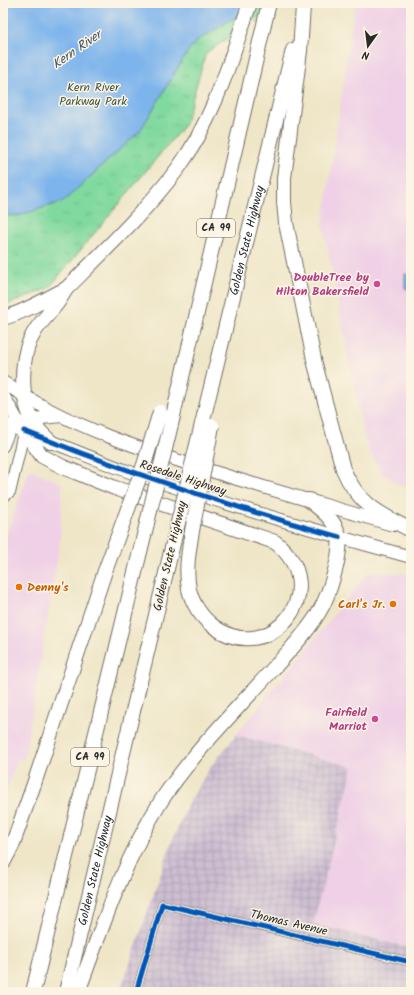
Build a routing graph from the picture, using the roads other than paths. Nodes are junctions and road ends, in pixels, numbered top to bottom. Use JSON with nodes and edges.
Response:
{"nodes":[{"id":1,"x":250,"y":3,"type":"edge"},
{"id":2,"x":269,"y":3,"type":"edge"},
{"id":3,"x":304,"y":5,"type":"edge"},
{"id":4,"x":66,"y":289,"type":"junction"},
{"id":5,"x":3,"y":318,"type":"edge"},
{"id":6,"x":3,"y":382,"type":"edge"},
{"id":7,"x":3,"y":395,"type":"edge"},
{"id":8,"x":25,"y":396,"type":"junction"},
{"id":9,"x":166,"y":414,"type":"junction"},
{"id":10,"x":63,"y":416,"type":"junction"},
{"id":11,"x":18,"y":425,"type":"edge"},
{"id":12,"x":207,"y":425,"type":"junction"},
{"id":13,"x":50,"y":442,"type":"joint"},
{"id":14,"x":3,"y":446,"type":"edge"},
{"id":15,"x":3,"y":498,"type":"edge"},
{"id":16,"x":309,"y":500,"type":"junction"},
{"id":17,"x":411,"y":530,"type":"edge"},
{"id":18,"x":339,"y":537,"type":"junction"},
{"id":19,"x":411,"y":557,"type":"edge"},
{"id":20,"x":3,"y":863,"type":"edge"},
{"id":21,"x":411,"y":962,"type":"edge"},
{"id":22,"x":33,"y":992,"type":"edge"},
{"id":23,"x":66,"y":992,"type":"edge"},
{"id":24,"x":78,"y":992,"type":"edge"},
{"id":25,"x":136,"y":992,"type":"edge"}],
"edges":[{"from":1,"to":4,"type":"highway"},
{"from":2,"to":9,"type":"highway","number":"CA 99"},
{"from":3,"to":12,"type":"highway","name":"Golden State Highway","number":"CA 99"},
{"from":3,"to":17,"type":"highway"},
{"from":4,"to":5,"type":"highway"},
{"from":4,"to":8,"type":"highway"},
{"from":6,"to":8,"type":"main road","name":"Rosedale Highway"},
{"from":7,"to":11,"type":"main road"},
{"from":8,"to":10,"type":"main road","name":"Rosedale Highway"},
{"from":8,"to":11,"type":"highway"},
{"from":9,"to":20,"type":"highway","bridge":true},
{"from":9,"to":22,"type":"highway","number":"CA 99","bridge":true},
{"from":10,"to":11,"type":"main road"},
{"from":10,"to":16,"type":"main road","name":"Rosedale Highway"},
{"from":11,"to":12,"type":"highway","bridge":true},
{"from":11,"to":13,"type":"highway"},
{"from":11,"to":14,"type":"main road"},
{"from":11,"to":15,"type":"main road"},
{"from":12,"to":23,"type":"highway","name":"Golden State Highway","number":"CA 99","bridge":true},
{"from":13,"to":18,"type":"main road","name":"Rosedale Highway"},
{"from":16,"to":17,"type":"main road","name":"Rosedale Highway"},
{"from":16,"to":18,"type":"highway"},
{"from":18,"to":19,"type":"main road","name":"Rosedale Highway"},
{"from":18,"to":24,"type":"highway"},
{"from":21,"to":25,"type":"street","name":"Thomas Avenue"}]}
